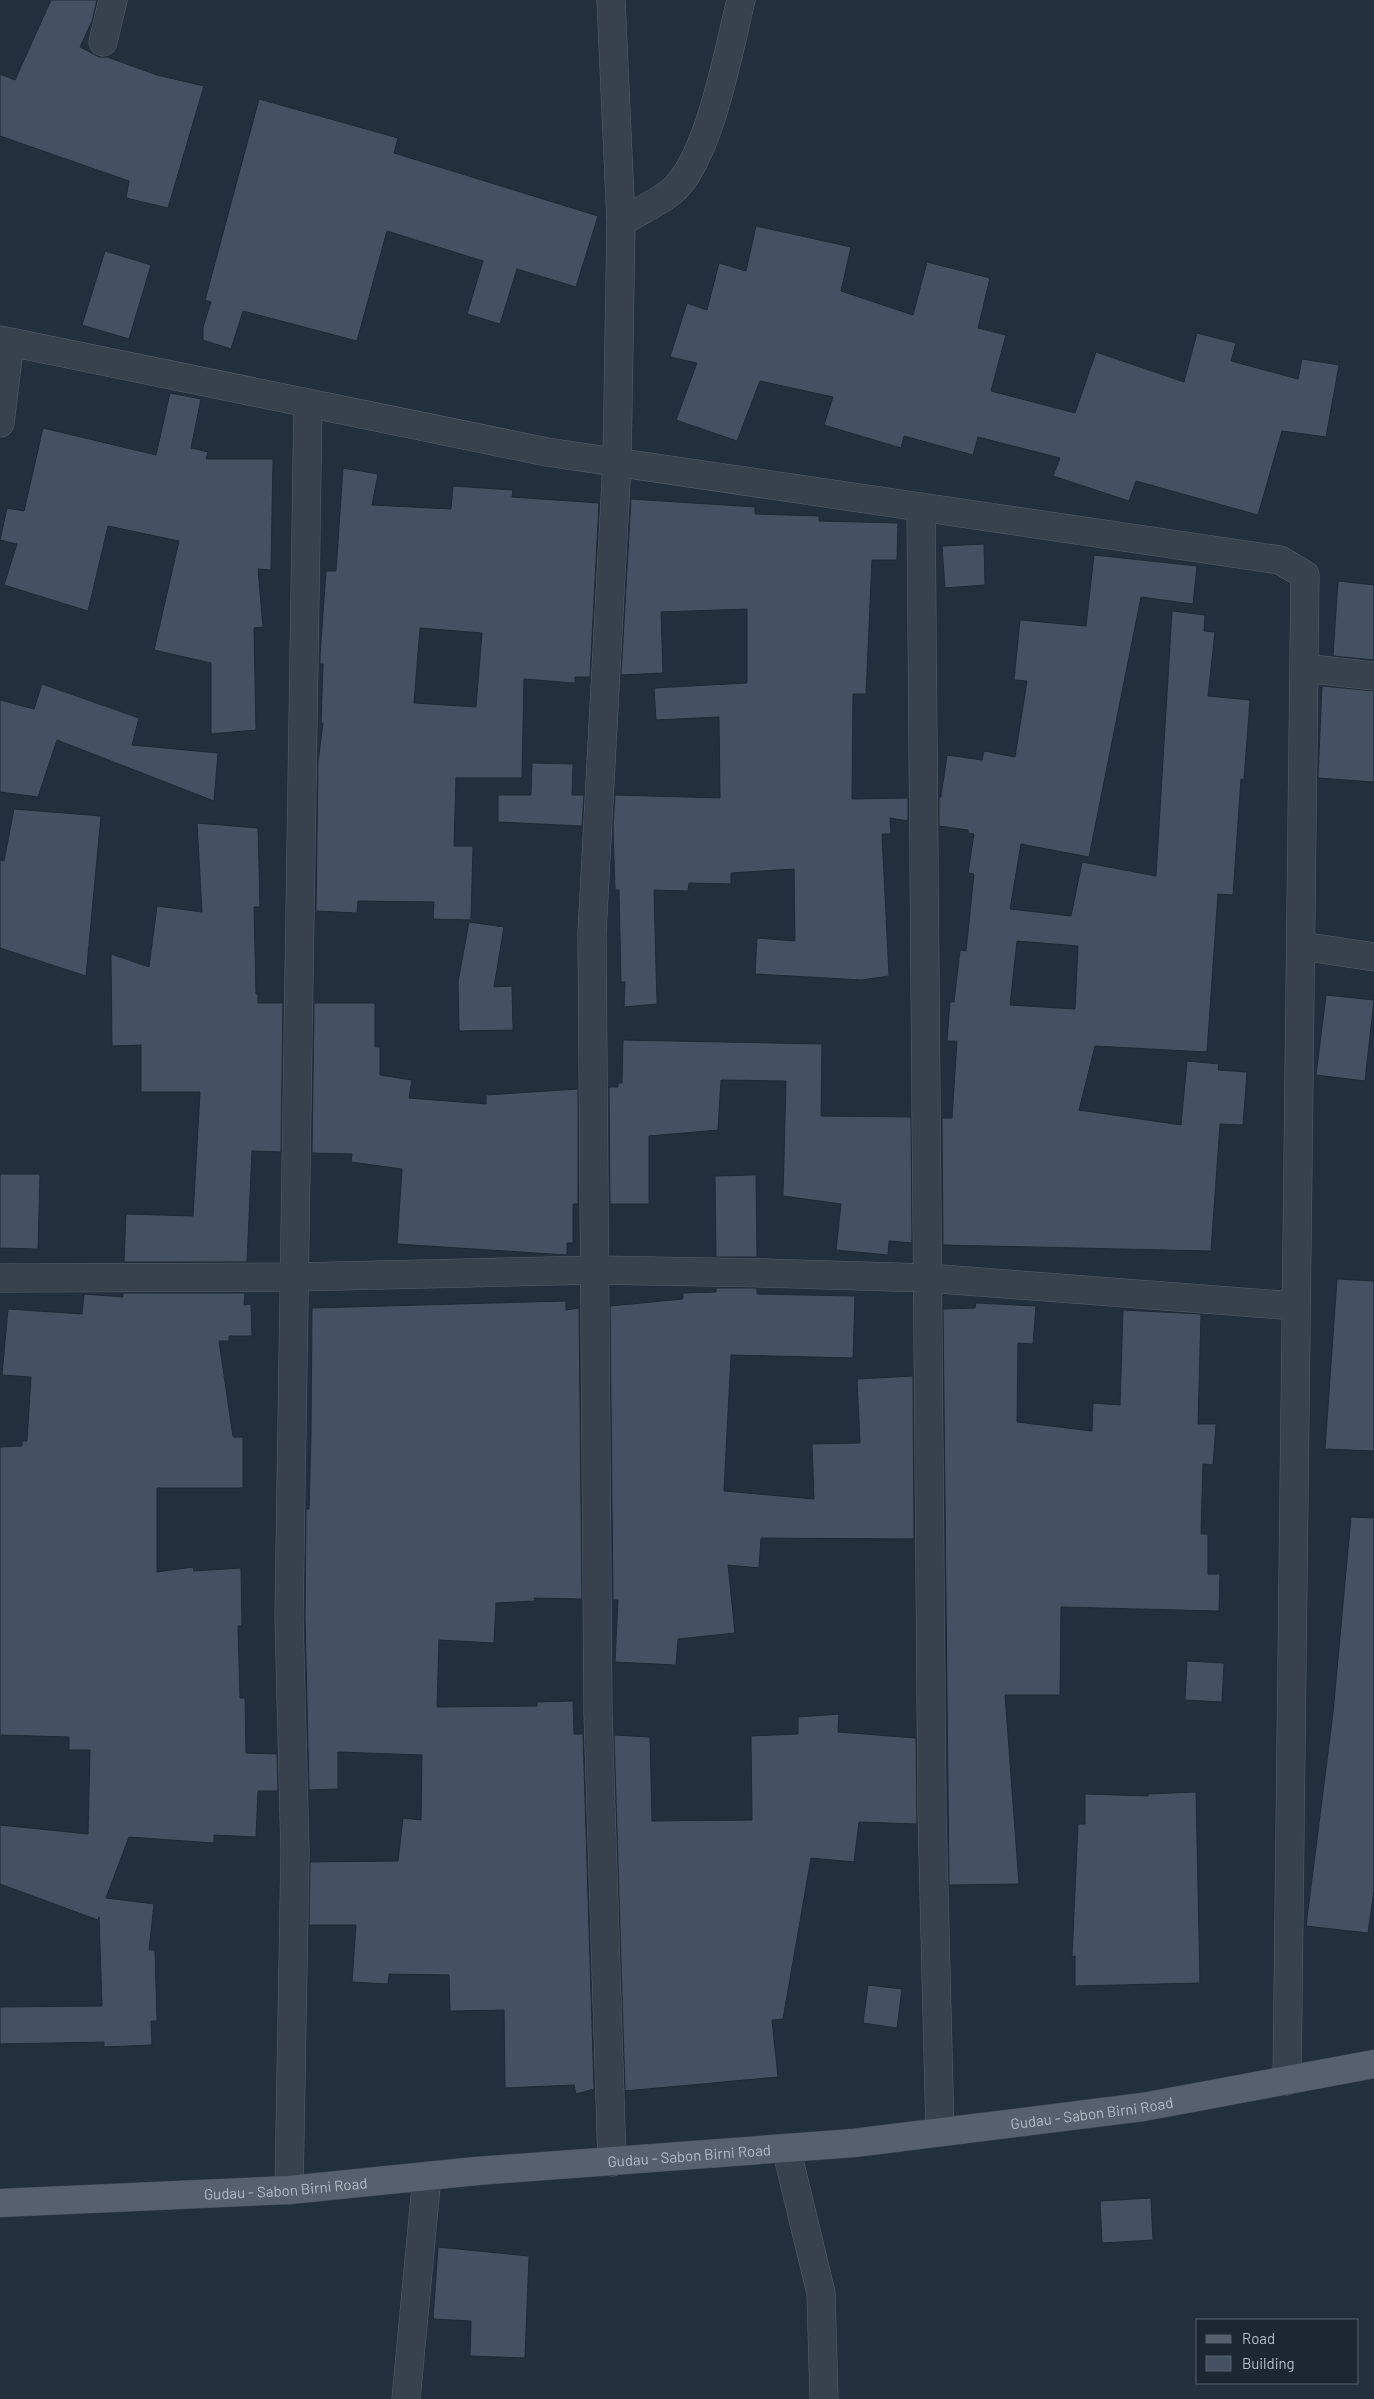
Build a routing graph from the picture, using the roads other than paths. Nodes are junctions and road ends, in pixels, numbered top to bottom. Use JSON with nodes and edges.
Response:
{"nodes":[{"id":1,"x":113,"y":0,"type":"edge"},
{"id":2,"x":611,"y":0,"type":"edge"},
{"id":3,"x":741,"y":0,"type":"edge"},
{"id":4,"x":103,"y":42,"type":"dead end"},
{"id":5,"x":621,"y":222,"type":"junction"},
{"id":6,"x":5,"y":341,"type":"edge"},
{"id":7,"x":308,"y":403,"type":"junction"},
{"id":8,"x":0,"y":423,"type":"edge"},
{"id":9,"x":617,"y":462,"type":"junction"},
{"id":10,"x":921,"y":507,"type":"junction"},
{"id":11,"x":1304,"y":668,"type":"junction"},
{"id":12,"x":1374,"y":676,"type":"edge"},
{"id":13,"x":1301,"y":946,"type":"junction"},
{"id":14,"x":1374,"y":957,"type":"edge"},
{"id":15,"x":596,"y":1270,"type":"junction"},
{"id":16,"x":295,"y":1277,"type":"junction"},
{"id":17,"x":0,"y":1278,"type":"edge"},
{"id":18,"x":927,"y":1278,"type":"junction"},
{"id":19,"x":1296,"y":1306,"type":"junction"},
{"id":20,"x":1374,"y":2064,"type":"edge"},
{"id":21,"x":1287,"y":2081,"type":"junction"},
{"id":22,"x":940,"y":2132,"type":"junction"},
{"id":23,"x":786,"y":2148,"type":"junction"},
{"id":24,"x":612,"y":2162,"type":"junction"},
{"id":25,"x":427,"y":2176,"type":"junction"},
{"id":26,"x":289,"y":2190,"type":"junction"},
{"id":27,"x":0,"y":2203,"type":"edge"},
{"id":28,"x":406,"y":2399,"type":"edge"},
{"id":29,"x":824,"y":2399,"type":"edge"}],
"edges":[{"from":1,"to":4,"type":"street"},
{"from":2,"to":5,"type":"street"},
{"from":3,"to":5,"type":"street"},
{"from":5,"to":9,"type":"street"},
{"from":6,"to":7,"type":"street"},
{"from":6,"to":8,"type":"street"},
{"from":7,"to":9,"type":"street"},
{"from":7,"to":16,"type":"street"},
{"from":9,"to":10,"type":"street"},
{"from":9,"to":15,"type":"street"},
{"from":10,"to":11,"type":"street"},
{"from":10,"to":18,"type":"street"},
{"from":11,"to":12,"type":"street"},
{"from":11,"to":13,"type":"street"},
{"from":13,"to":14,"type":"street"},
{"from":13,"to":19,"type":"street"},
{"from":15,"to":16,"type":"street"},
{"from":15,"to":18,"type":"street"},
{"from":15,"to":24,"type":"street"},
{"from":16,"to":17,"type":"street"},
{"from":16,"to":26,"type":"street"},
{"from":18,"to":19,"type":"street"},
{"from":18,"to":22,"type":"street"},
{"from":19,"to":21,"type":"street"},
{"from":20,"to":21,"type":"main road","name":"Gudau - Sabon Birni Road"},
{"from":21,"to":22,"type":"main road","name":"Gudau - Sabon Birni Road"},
{"from":22,"to":23,"type":"main road","name":"Gudau - Sabon Birni Road"},
{"from":23,"to":24,"type":"main road","name":"Gudau - Sabon Birni Road"},
{"from":23,"to":29,"type":"street"},
{"from":24,"to":25,"type":"main road","name":"Gudau - Sabon Birni Road"},
{"from":25,"to":26,"type":"main road","name":"Gudau - Sabon Birni Road"},
{"from":25,"to":28,"type":"street"},
{"from":26,"to":27,"type":"main road","name":"Gudau - Sabon Birni Road"}]}
